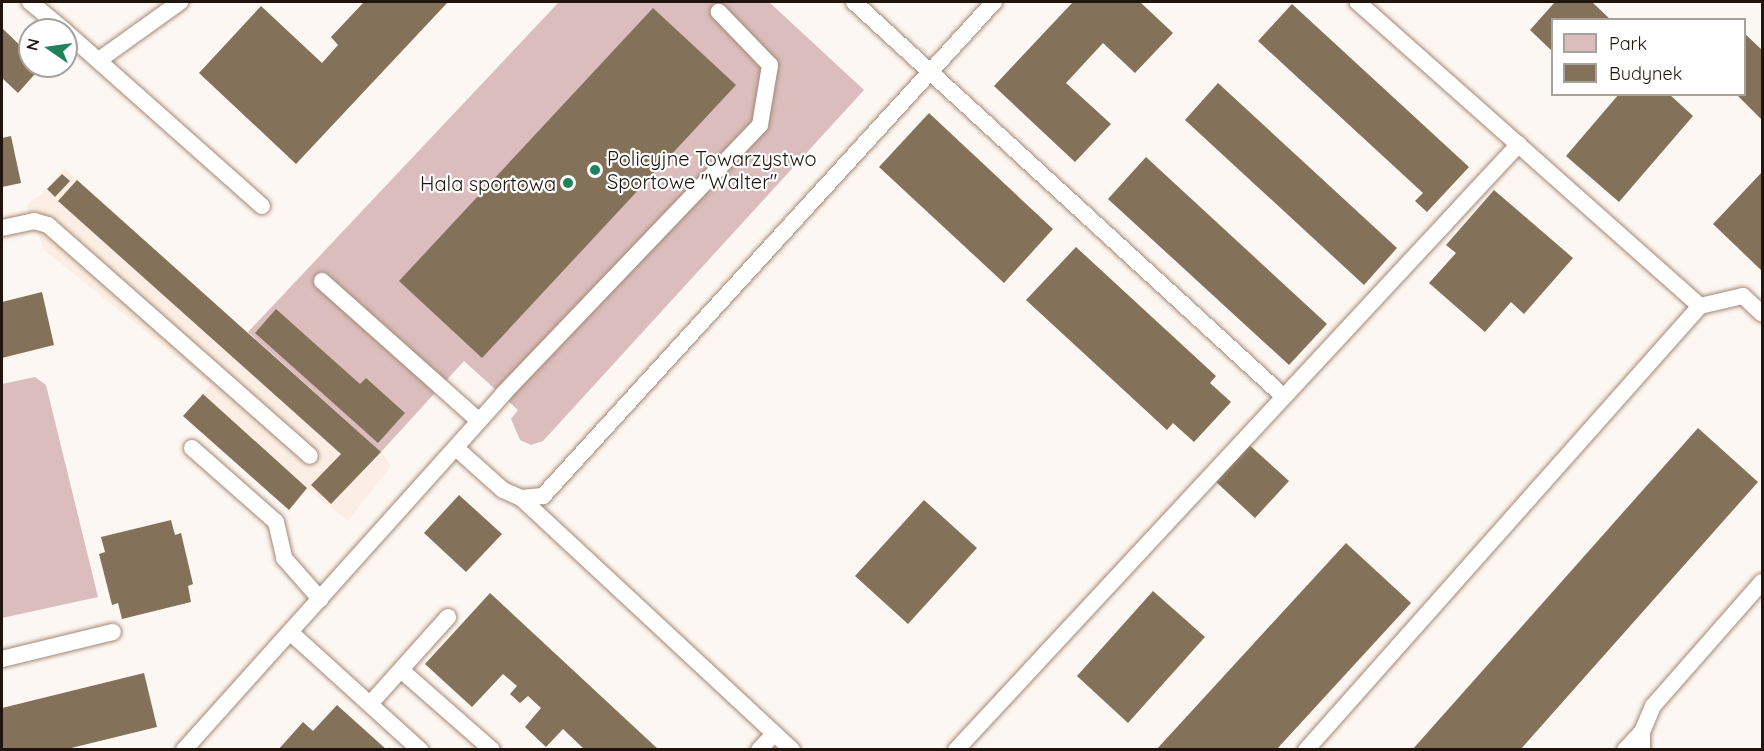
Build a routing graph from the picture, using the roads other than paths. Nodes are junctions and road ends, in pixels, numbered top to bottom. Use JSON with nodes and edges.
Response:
{"nodes":[{"id":1,"x":30,"y":2,"type":"edge"},
{"id":2,"x":180,"y":2,"type":"edge"},
{"id":3,"x":854,"y":2,"type":"edge"},
{"id":4,"x":994,"y":2,"type":"edge"},
{"id":5,"x":1358,"y":2,"type":"edge"},
{"id":6,"x":720,"y":12,"type":"dead end"},
{"id":7,"x":49,"y":18,"type":"edge"},
{"id":8,"x":78,"y":42,"type":"edge"},
{"id":9,"x":99,"y":60,"type":"junction"},
{"id":10,"x":929,"y":72,"type":"junction"},
{"id":11,"x":1519,"y":144,"type":"junction"},
{"id":12,"x":262,"y":206,"type":"dead end"},
{"id":13,"x":2,"y":228,"type":"edge"},
{"id":14,"x":322,"y":281,"type":"dead end"},
{"id":15,"x":1700,"y":306,"type":"junction"},
{"id":16,"x":1762,"y":314,"type":"edge"},
{"id":17,"x":1283,"y":396,"type":"junction"},
{"id":18,"x":479,"y":421,"type":"junction"},
{"id":19,"x":192,"y":448,"type":"dead end"},
{"id":20,"x":456,"y":448,"type":"junction"},
{"id":21,"x":310,"y":456,"type":"dead end"},
{"id":22,"x":521,"y":498,"type":"junction"},
{"id":23,"x":1762,"y":582,"type":"edge"},
{"id":24,"x":320,"y":598,"type":"junction"},
{"id":25,"x":448,"y":617,"type":"dead end"},
{"id":26,"x":113,"y":632,"type":"dead end"},
{"id":27,"x":290,"y":632,"type":"junction"},
{"id":28,"x":2,"y":659,"type":"edge"},
{"id":29,"x":401,"y":670,"type":"junction"},
{"id":30,"x":370,"y":704,"type":"junction"},
{"id":31,"x":1642,"y":732,"type":"junction"},
{"id":32,"x":774,"y":734,"type":"junction"},
{"id":33,"x":184,"y":750,"type":"edge"},
{"id":34,"x":420,"y":750,"type":"edge"},
{"id":35,"x":492,"y":750,"type":"edge"},
{"id":36,"x":759,"y":750,"type":"edge"},
{"id":37,"x":792,"y":750,"type":"edge"},
{"id":38,"x":957,"y":750,"type":"edge"},
{"id":39,"x":1306,"y":750,"type":"edge"},
{"id":40,"x":1625,"y":750,"type":"edge"},
{"id":41,"x":1642,"y":750,"type":"edge"}],
"edges":[{"from":1,"to":7,"type":"lane"},
{"from":2,"to":9,"type":"lane"},
{"from":3,"to":10,"type":"lane"},
{"from":4,"to":10,"type":"lane"},
{"from":5,"to":11,"type":"lane"},
{"from":6,"to":18,"type":"lane"},
{"from":8,"to":9,"type":"lane"},
{"from":9,"to":12,"type":"lane"},
{"from":10,"to":17,"type":"lane"},
{"from":10,"to":22,"type":"lane"},
{"from":11,"to":15,"type":"lane"},
{"from":11,"to":17,"type":"lane"},
{"from":13,"to":21,"type":"lane"},
{"from":14,"to":18,"type":"lane"},
{"from":15,"to":16,"type":"lane"},
{"from":15,"to":39,"type":"lane"},
{"from":17,"to":38,"type":"lane"},
{"from":18,"to":20,"type":"lane"},
{"from":19,"to":24,"type":"lane"},
{"from":20,"to":22,"type":"lane"},
{"from":20,"to":24,"type":"lane"},
{"from":22,"to":32,"type":"lane"},
{"from":23,"to":31,"type":"lane"},
{"from":24,"to":27,"type":"lane"},
{"from":25,"to":29,"type":"lane"},
{"from":26,"to":28,"type":"lane"},
{"from":27,"to":30,"type":"lane"},
{"from":27,"to":33,"type":"lane"},
{"from":29,"to":30,"type":"lane"},
{"from":29,"to":35,"type":"lane"},
{"from":30,"to":34,"type":"lane"},
{"from":31,"to":40,"type":"lane"},
{"from":31,"to":41,"type":"lane"},
{"from":32,"to":36,"type":"lane"},
{"from":32,"to":37,"type":"lane"}]}
